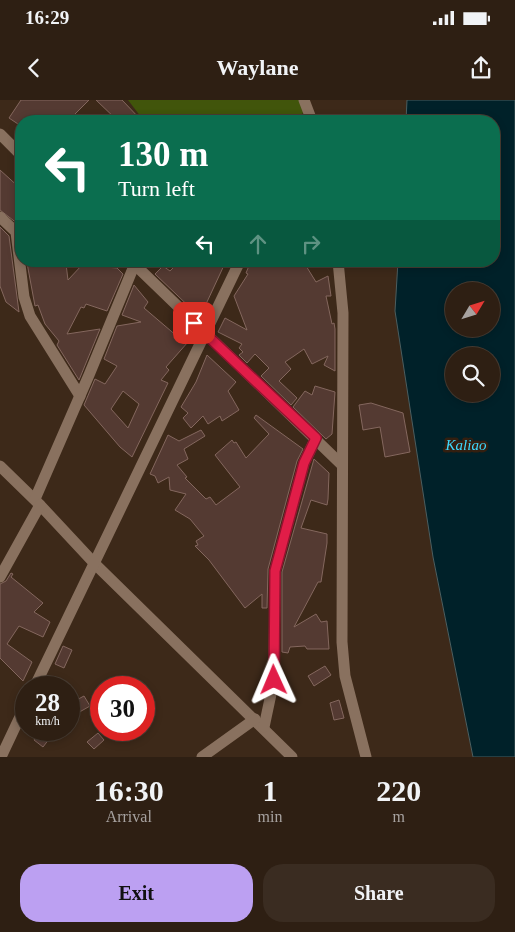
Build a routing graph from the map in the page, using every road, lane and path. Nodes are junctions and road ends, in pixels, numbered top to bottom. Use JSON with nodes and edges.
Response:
{"nodes":[{"id":1,"x":304,"y":100,"type":"edge"},
{"id":2,"x":308,"y":115,"type":"edge"},
{"id":3,"x":0,"y":134,"type":"edge"},
{"id":4,"x":15,"y":149,"type":"edge"},
{"id":5,"x":0,"y":217,"type":"edge"},
{"id":6,"x":15,"y":231,"type":"edge"},
{"id":7,"x":20,"y":267,"type":"edge"},
{"id":8,"x":132,"y":267,"type":"edge"},
{"id":9,"x":139,"y":267,"type":"edge"},
{"id":10,"x":237,"y":267,"type":"edge"},
{"id":11,"x":339,"y":267,"type":"edge"},
{"id":12,"x":206,"y":334,"type":"junction"},
{"id":13,"x":80,"y":396,"type":"junction"},
{"id":14,"x":316,"y":438,"type":"junction"},
{"id":15,"x":342,"y":465,"type":"junction"},
{"id":16,"x":0,"y":466,"type":"edge"},
{"id":17,"x":37,"y":502,"type":"junction"},
{"id":18,"x":95,"y":564,"type":"junction"},
{"id":19,"x":0,"y":577,"type":"edge"},
{"id":20,"x":40,"y":676,"type":"edge"},
{"id":21,"x":259,"y":723,"type":"junction"},
{"id":22,"x":15,"y":727,"type":"edge"},
{"id":23,"x":1,"y":757,"type":"edge"},
{"id":24,"x":202,"y":757,"type":"edge"},
{"id":25,"x":292,"y":757,"type":"edge"},
{"id":26,"x":366,"y":757,"type":"edge"}],
"edges":[{"from":1,"to":2,"type":"street"},
{"from":3,"to":4,"type":"street"},
{"from":5,"to":6,"type":"street"},
{"from":7,"to":13,"type":"street"},
{"from":8,"to":13,"type":"street"},
{"from":9,"to":12,"type":"street"},
{"from":10,"to":12,"type":"street"},
{"from":11,"to":15,"type":"street"},
{"from":12,"to":14,"type":"street"},
{"from":12,"to":18,"type":"street"},
{"from":13,"to":17,"type":"street"},
{"from":14,"to":15,"type":"street"},
{"from":14,"to":21,"type":"street"},
{"from":15,"to":26,"type":"street"},
{"from":16,"to":17,"type":"street"},
{"from":17,"to":18,"type":"street"},
{"from":17,"to":19,"type":"street"},
{"from":18,"to":20,"type":"street"},
{"from":18,"to":21,"type":"street"},
{"from":21,"to":24,"type":"street"},
{"from":21,"to":25,"type":"street"},
{"from":22,"to":23,"type":"street"}]}
